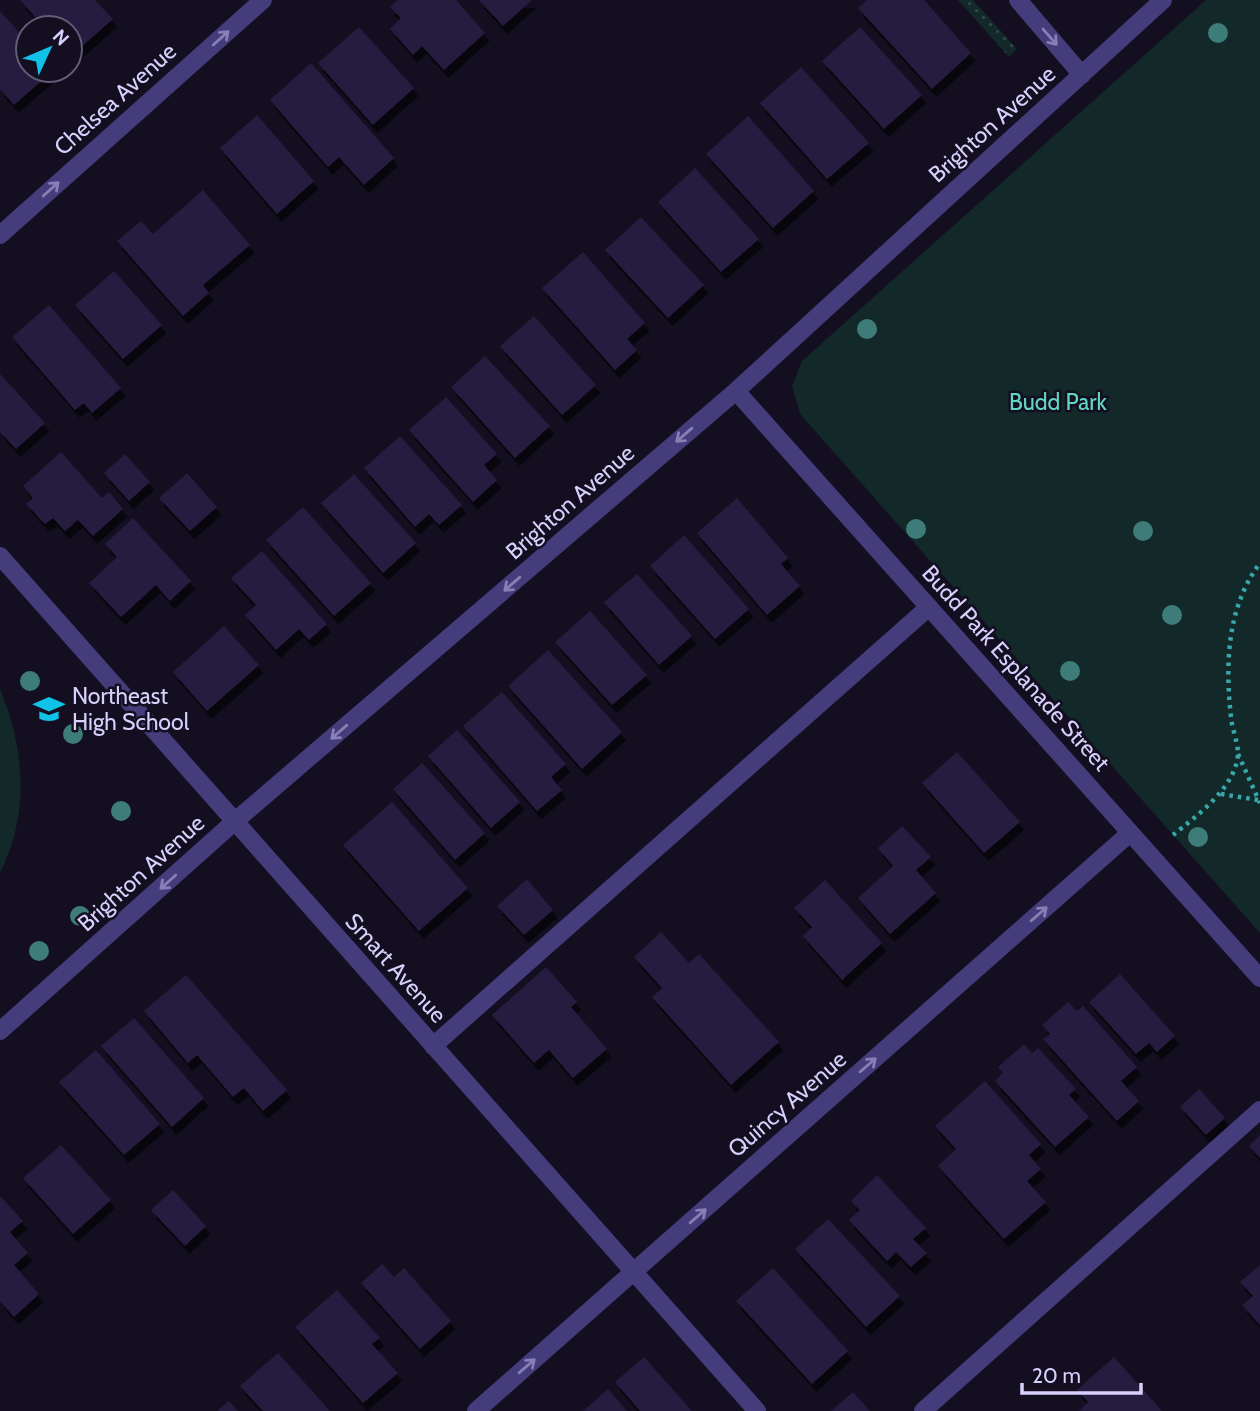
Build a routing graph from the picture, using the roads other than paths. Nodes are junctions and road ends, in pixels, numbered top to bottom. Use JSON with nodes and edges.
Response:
{"nodes":[{"id":1,"x":263,"y":0,"type":"edge"},
{"id":2,"x":1018,"y":0,"type":"edge"},
{"id":3,"x":1163,"y":0,"type":"edge"},
{"id":4,"x":1082,"y":75,"type":"junction"},
{"id":5,"x":0,"y":234,"type":"edge"},
{"id":6,"x":736,"y":391,"type":"junction"},
{"id":7,"x":0,"y":556,"type":"edge"},
{"id":8,"x":929,"y":607,"type":"junction"},
{"id":9,"x":234,"y":822,"type":"junction"},
{"id":10,"x":1130,"y":833,"type":"junction"},
{"id":11,"x":1260,"y":978,"type":"edge"},
{"id":12,"x":0,"y":1031,"type":"edge"},
{"id":13,"x":433,"y":1046,"type":"junction"},
{"id":14,"x":1260,"y":1110,"type":"edge"},
{"id":15,"x":634,"y":1273,"type":"junction"},
{"id":16,"x":476,"y":1411,"type":"edge"},
{"id":17,"x":757,"y":1411,"type":"edge"},
{"id":18,"x":923,"y":1411,"type":"edge"}],
"edges":[{"from":5,"to":1,"type":"street","name":"Chelsea Avenue","one_way":true},
{"from":2,"to":4,"type":"street","one_way":true},
{"from":3,"to":4,"type":"street","name":"Brighton Avenue"},
{"from":4,"to":6,"type":"street","name":"Brighton Avenue"},
{"from":6,"to":8,"type":"street","name":"Budd Park Esplanade Street"},
{"from":6,"to":9,"type":"street","name":"Brighton Avenue","one_way":true},
{"from":7,"to":9,"type":"street","name":"Smart Avenue"},
{"from":8,"to":10,"type":"street","name":"Budd Park Esplanade Street"},
{"from":8,"to":13,"type":"street"},
{"from":9,"to":12,"type":"street","name":"Brighton Avenue","one_way":true},
{"from":9,"to":13,"type":"street","name":"Smart Avenue"},
{"from":10,"to":11,"type":"street","name":"Budd Park Esplanade Street"},
{"from":15,"to":10,"type":"street","name":"Quincy Avenue","one_way":true},
{"from":13,"to":15,"type":"street","name":"Smart Avenue"},
{"from":14,"to":18,"type":"street"},
{"from":16,"to":15,"type":"street","name":"Quincy Avenue","one_way":true},
{"from":15,"to":17,"type":"street","name":"Smart Avenue"}]}
